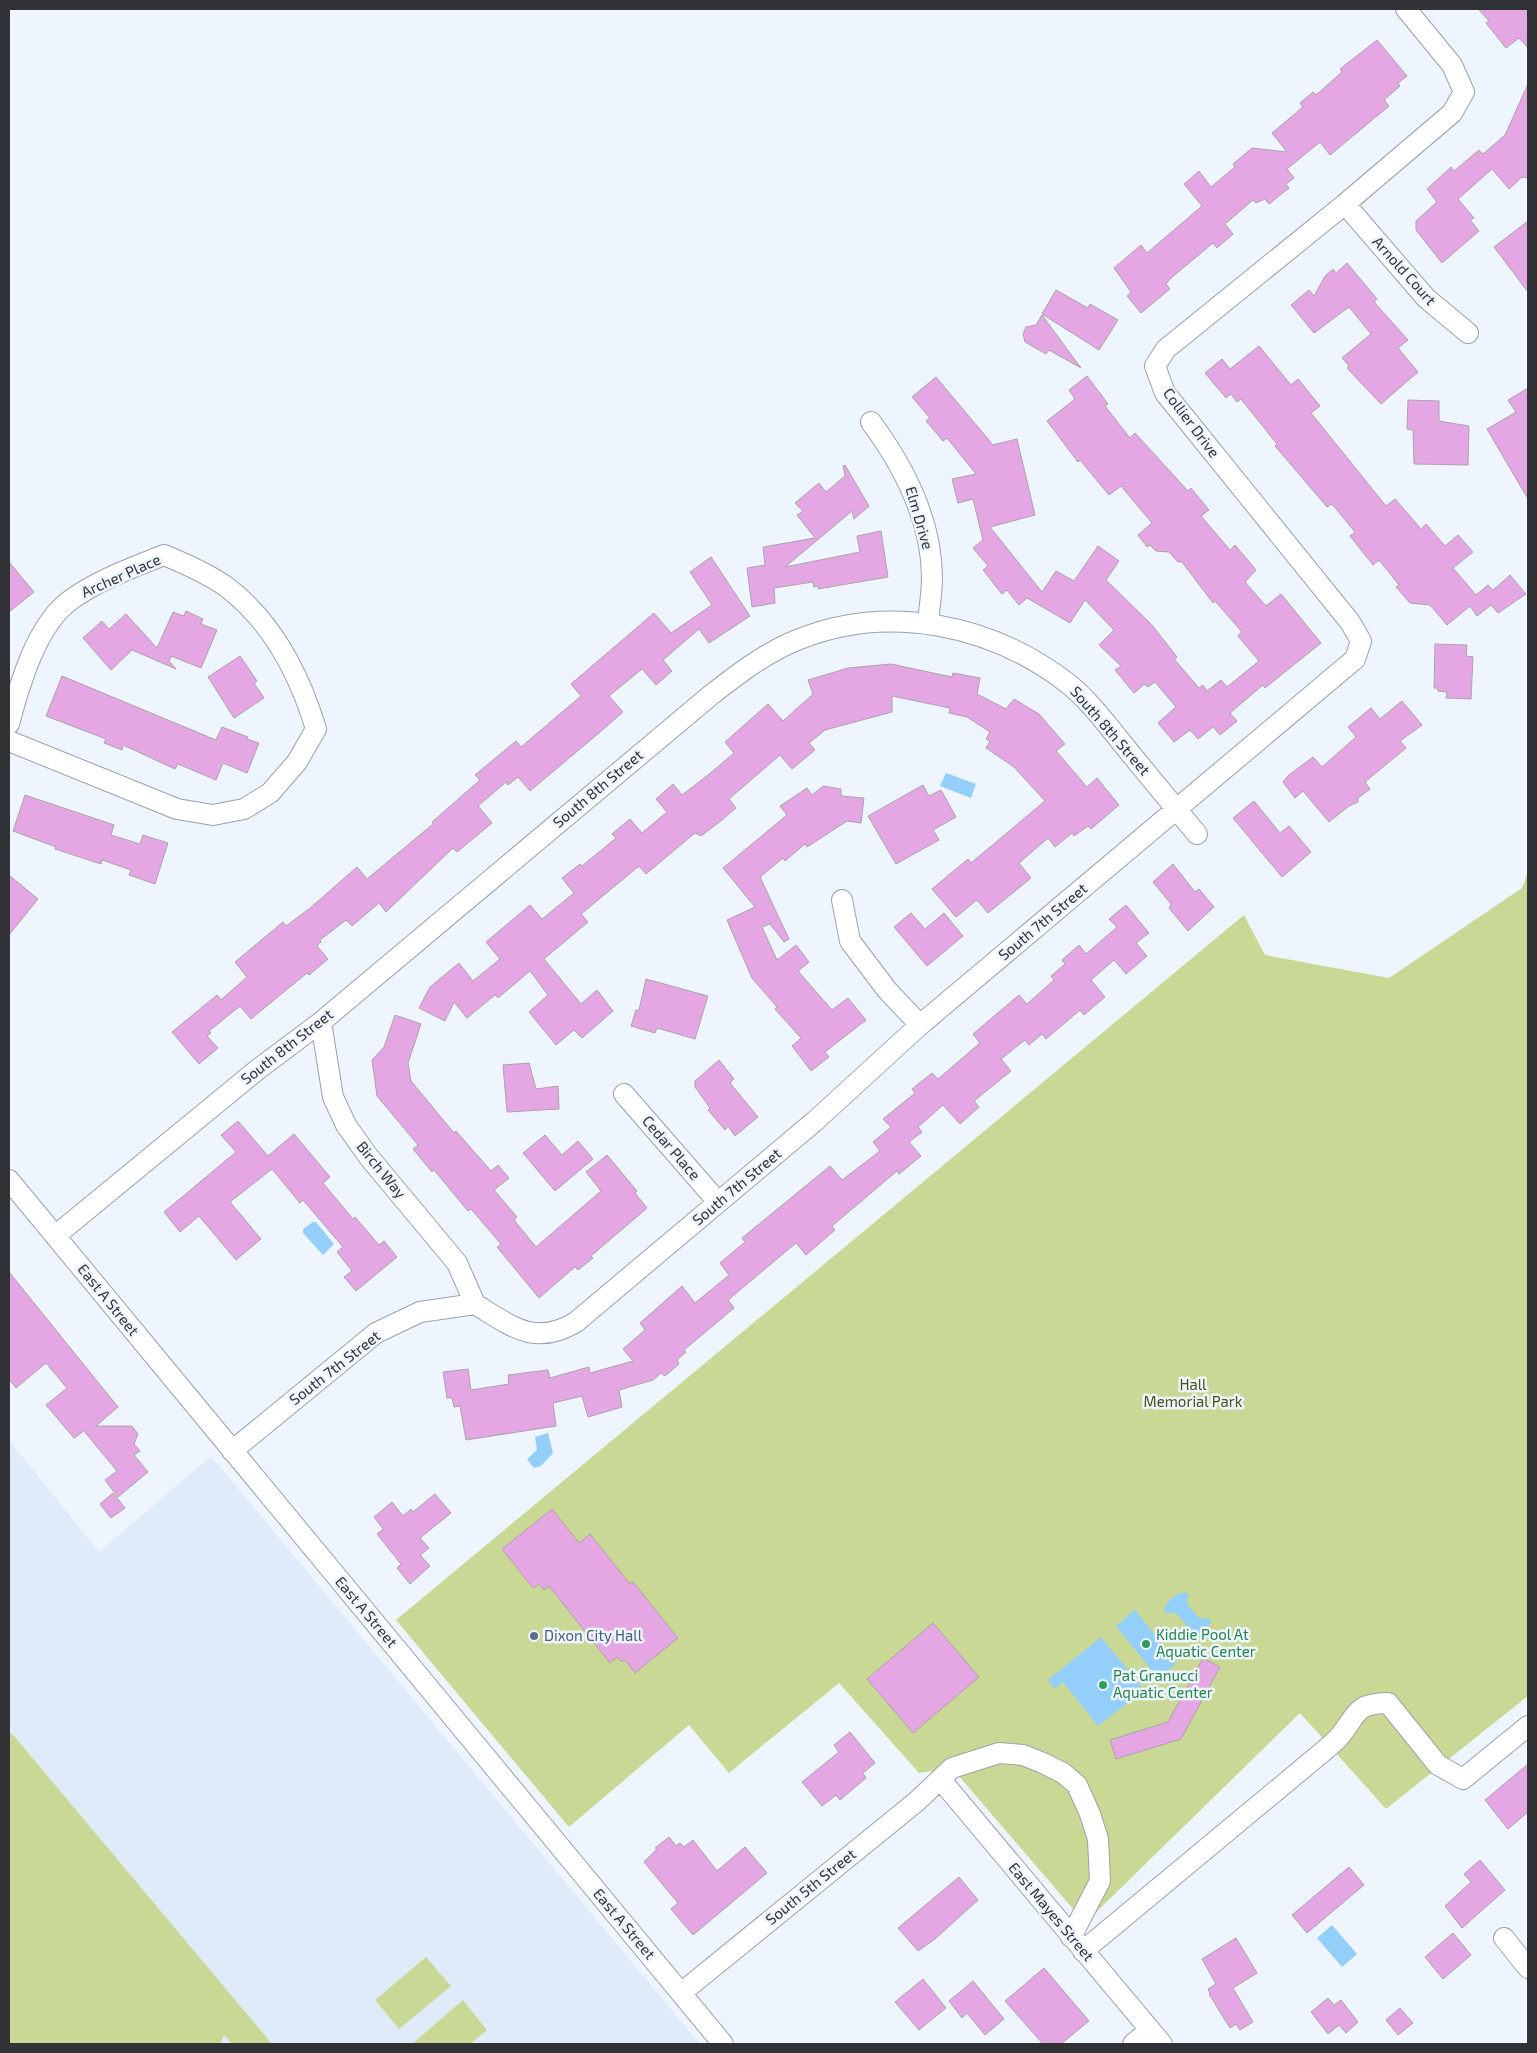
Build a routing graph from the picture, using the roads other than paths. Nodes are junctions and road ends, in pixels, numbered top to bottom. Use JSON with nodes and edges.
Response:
{"nodes":[{"id":1,"x":1406,"y":9,"type":"edge"},
{"id":2,"x":1345,"y":204,"type":"junction"},
{"id":3,"x":1468,"y":333,"type":"dead end"},
{"id":4,"x":871,"y":422,"type":"dead end"},
{"id":5,"x":928,"y":624,"type":"junction"},
{"id":6,"x":9,"y":724,"type":"edge"},
{"id":7,"x":9,"y":741,"type":"edge"},
{"id":8,"x":1203,"y":789,"type":"joint"},
{"id":9,"x":1178,"y":810,"type":"junction"},
{"id":10,"x":1198,"y":834,"type":"dead end"},
{"id":11,"x":842,"y":900,"type":"dead end"},
{"id":12,"x":321,"y":1022,"type":"junction"},
{"id":13,"x":920,"y":1025,"type":"junction"},
{"id":14,"x":624,"y":1094,"type":"dead end"},
{"id":15,"x":9,"y":1180,"type":"edge"},
{"id":16,"x":718,"y":1202,"type":"junction"},
{"id":17,"x":55,"y":1236,"type":"junction"},
{"id":18,"x":475,"y":1304,"type":"junction"},
{"id":19,"x":232,"y":1452,"type":"junction"},
{"id":20,"x":1528,"y":1726,"type":"edge"},
{"id":21,"x":940,"y":1780,"type":"junction"},
{"id":22,"x":1504,"y":1938,"type":"dead end"},
{"id":23,"x":1077,"y":1944,"type":"junction"},
{"id":24,"x":1528,"y":1968,"type":"edge"},
{"id":25,"x":681,"y":1993,"type":"junction"},
{"id":26,"x":1156,"y":2037,"type":"edge"},
{"id":27,"x":723,"y":2044,"type":"edge"},
{"id":28,"x":1133,"y":2044,"type":"edge"}],
"edges":[{"from":1,"to":2,"type":"street","name":"Collier Drive"},
{"from":2,"to":3,"type":"street","name":"Arnold Court"},
{"from":2,"to":8,"type":"street","name":"Collier Drive"},
{"from":4,"to":5,"type":"street","name":"Elm Drive"},
{"from":5,"to":9,"type":"street","name":"South 8th Street"},
{"from":5,"to":12,"type":"street","name":"South 8th Street"},
{"from":6,"to":7,"type":"street","name":"Archer Place"},
{"from":8,"to":9,"type":"street","name":"South 7th Street"},
{"from":9,"to":10,"type":"street","name":"South 8th Street"},
{"from":9,"to":13,"type":"street","name":"South 7th Street"},
{"from":11,"to":13,"type":"street"},
{"from":12,"to":17,"type":"street","name":"South 8th Street"},
{"from":12,"to":18,"type":"street","name":"Birch Way"},
{"from":13,"to":16,"type":"street","name":"South 7th Street"},
{"from":14,"to":16,"type":"street","name":"Cedar Place"},
{"from":15,"to":17,"type":"street","name":"East A Street"},
{"from":16,"to":18,"type":"street","name":"South 7th Street"},
{"from":17,"to":19,"type":"street","name":"East A Street"},
{"from":18,"to":19,"type":"street","name":"South 7th Street"},
{"from":19,"to":25,"type":"street","name":"East A Street"},
{"from":20,"to":23,"type":"street"},
{"from":21,"to":23,"type":"street","name":"East Mayes Street"},
{"from":21,"to":23,"type":"street","name":"South 5th Street"},
{"from":21,"to":25,"type":"street","name":"South 5th Street"},
{"from":22,"to":24,"type":"street"},
{"from":23,"to":26,"type":"street","name":"East Mayes Street"},
{"from":25,"to":27,"type":"street","name":"East A Street"},
{"from":26,"to":28,"type":"street"}]}
